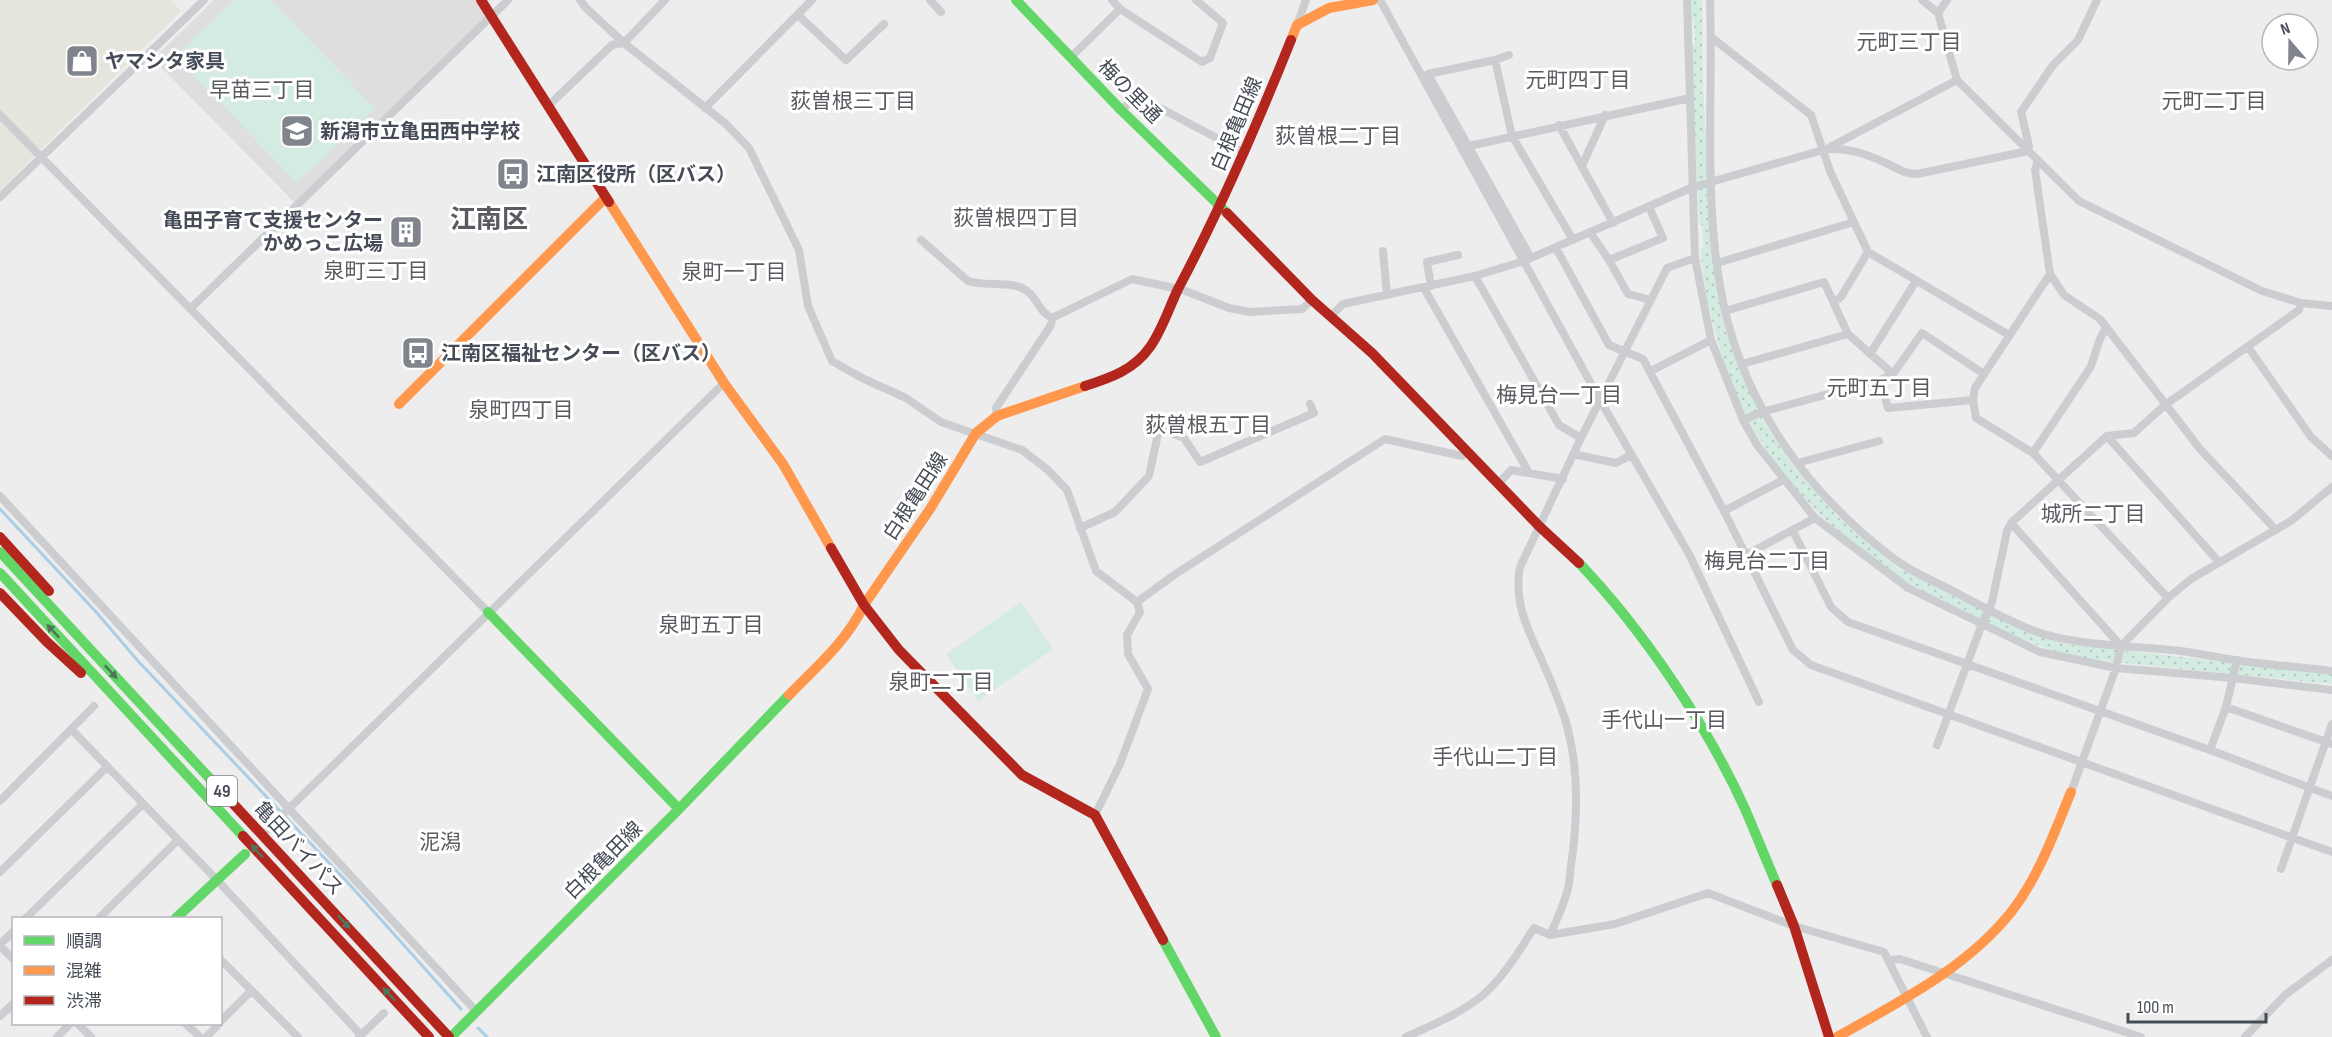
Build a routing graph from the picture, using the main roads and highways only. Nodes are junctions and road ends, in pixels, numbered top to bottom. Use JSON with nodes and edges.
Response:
{"nodes":[{"id":1,"x":481,"y":0,"type":"edge"},
{"id":2,"x":1016,"y":0,"type":"edge"},
{"id":3,"x":1373,"y":0,"type":"edge"},
{"id":4,"x":605,"y":198,"type":"junction"},
{"id":5,"x":1220,"y":206,"type":"junction"},
{"id":6,"x":399,"y":404,"type":"dead end"},
{"id":7,"x":0,"y":537,"type":"edge"},
{"id":8,"x":0,"y":552,"type":"edge"},
{"id":9,"x":0,"y":573,"type":"edge"},
{"id":10,"x":0,"y":593,"type":"edge"},
{"id":11,"x":864,"y":605,"type":"junction"},
{"id":12,"x":488,"y":612,"type":"road end"},
{"id":13,"x":91,"y":650,"type":"junction"},
{"id":14,"x":145,"y":731,"type":"junction"},
{"id":15,"x":2071,"y":792,"type":"road end"},
{"id":16,"x":679,"y":809,"type":"junction"},
{"id":17,"x":245,"y":854,"type":"dead end"},
{"id":18,"x":180,"y":917,"type":"edge"},
{"id":19,"x":448,"y":1035,"type":"edge"},
{"id":20,"x":429,"y":1037,"type":"edge"},
{"id":21,"x":1216,"y":1037,"type":"edge"},
{"id":22,"x":1829,"y":1037,"type":"edge"},
{"id":23,"x":1837,"y":1037,"type":"edge"}],
"edges":[{"from":1,"to":4,"type":"main road"},
{"from":2,"to":5,"type":"main road","name":"梅の里通"},
{"from":3,"to":5,"type":"main road","name":"白根亀田線"},
{"from":4,"to":6,"type":"main road"},
{"from":4,"to":11,"type":"main road"},
{"from":5,"to":11,"type":"main road","name":"白根亀田線"},
{"from":5,"to":22,"type":"main road","name":"梅の里通"},
{"from":7,"to":13,"type":"main road"},
{"from":8,"to":13,"type":"main road","name":"亀田バイパス","number":"49"},
{"from":14,"to":9,"type":"main road","name":"亀田バイパス","number":"49","one_way":true},
{"from":10,"to":14,"type":"main road"},
{"from":11,"to":16,"type":"main road","name":"白根亀田線"},
{"from":11,"to":21,"type":"main road"},
{"from":12,"to":16,"type":"main road"},
{"from":13,"to":19,"type":"main road","name":"亀田バイパス","number":"49","one_way":true},
{"from":20,"to":14,"type":"main road","name":"亀田バイパス","number":"49","one_way":true},
{"from":15,"to":23,"type":"main road"},
{"from":16,"to":19,"type":"main road","name":"白根亀田線"},
{"from":17,"to":18,"type":"main road"}]}
